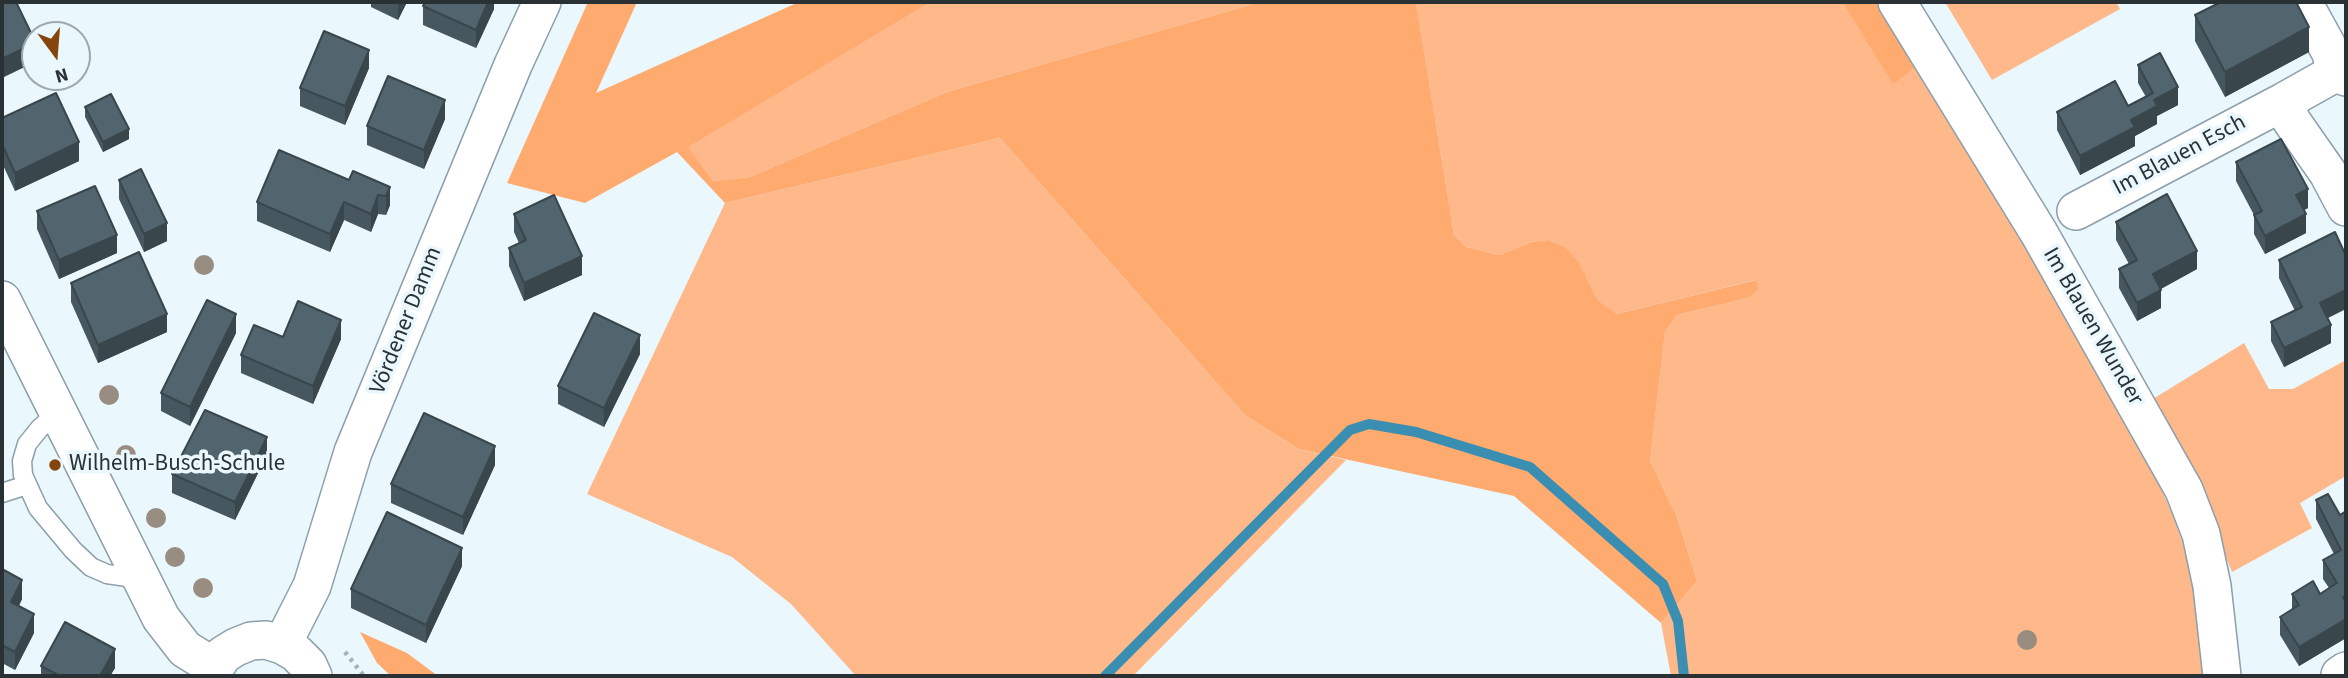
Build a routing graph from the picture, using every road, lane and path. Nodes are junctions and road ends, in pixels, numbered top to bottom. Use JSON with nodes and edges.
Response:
{"nodes":[{"id":1,"x":542,"y":2,"type":"edge"},
{"id":2,"x":1897,"y":2,"type":"edge"},
{"id":3,"x":2303,"y":2,"type":"edge"},
{"id":4,"x":2340,"y":75,"type":"edge"},
{"id":5,"x":2285,"y":101,"type":"junction"},
{"id":6,"x":2337,"y":165,"type":"edge"},
{"id":7,"x":2346,"y":207,"type":"edge"},
{"id":8,"x":2076,"y":211,"type":"dead end"},
{"id":9,"x":2,"y":300,"type":"edge"},
{"id":10,"x":59,"y":412,"type":"junction"},
{"id":11,"x":27,"y":485,"type":"junction"},
{"id":12,"x":2,"y":493,"type":"edge"},
{"id":13,"x":141,"y":579,"type":"junction"},
{"id":14,"x":282,"y":645,"type":"junction"},
{"id":15,"x":339,"y":645,"type":"dead end"},
{"id":16,"x":212,"y":672,"type":"edge"},
{"id":17,"x":313,"y":676,"type":"edge"},
{"id":18,"x":364,"y":676,"type":"edge"},
{"id":19,"x":2222,"y":676,"type":"edge"}],
"edges":[{"from":1,"to":14,"type":"street","name":"Vördener Damm"},
{"from":2,"to":19,"type":"street","name":"Im Blauen Wunder"},
{"from":3,"to":4,"type":"street","name":"Im Blauen Esch"},
{"from":4,"to":5,"type":"street","name":"Im Blauen Esch"},
{"from":5,"to":6,"type":"street"},
{"from":5,"to":8,"type":"street","name":"Im Blauen Esch"},
{"from":6,"to":7,"type":"street"},
{"from":9,"to":10,"type":"street"},
{"from":10,"to":11,"type":"lane"},
{"from":10,"to":13,"type":"street"},
{"from":11,"to":12,"type":"lane"},
{"from":11,"to":13,"type":"lane"},
{"from":13,"to":16,"type":"street"},
{"from":14,"to":16,"type":"street"},
{"from":14,"to":17,"type":"street"},
{"from":15,"to":18,"type":"path"}]}
